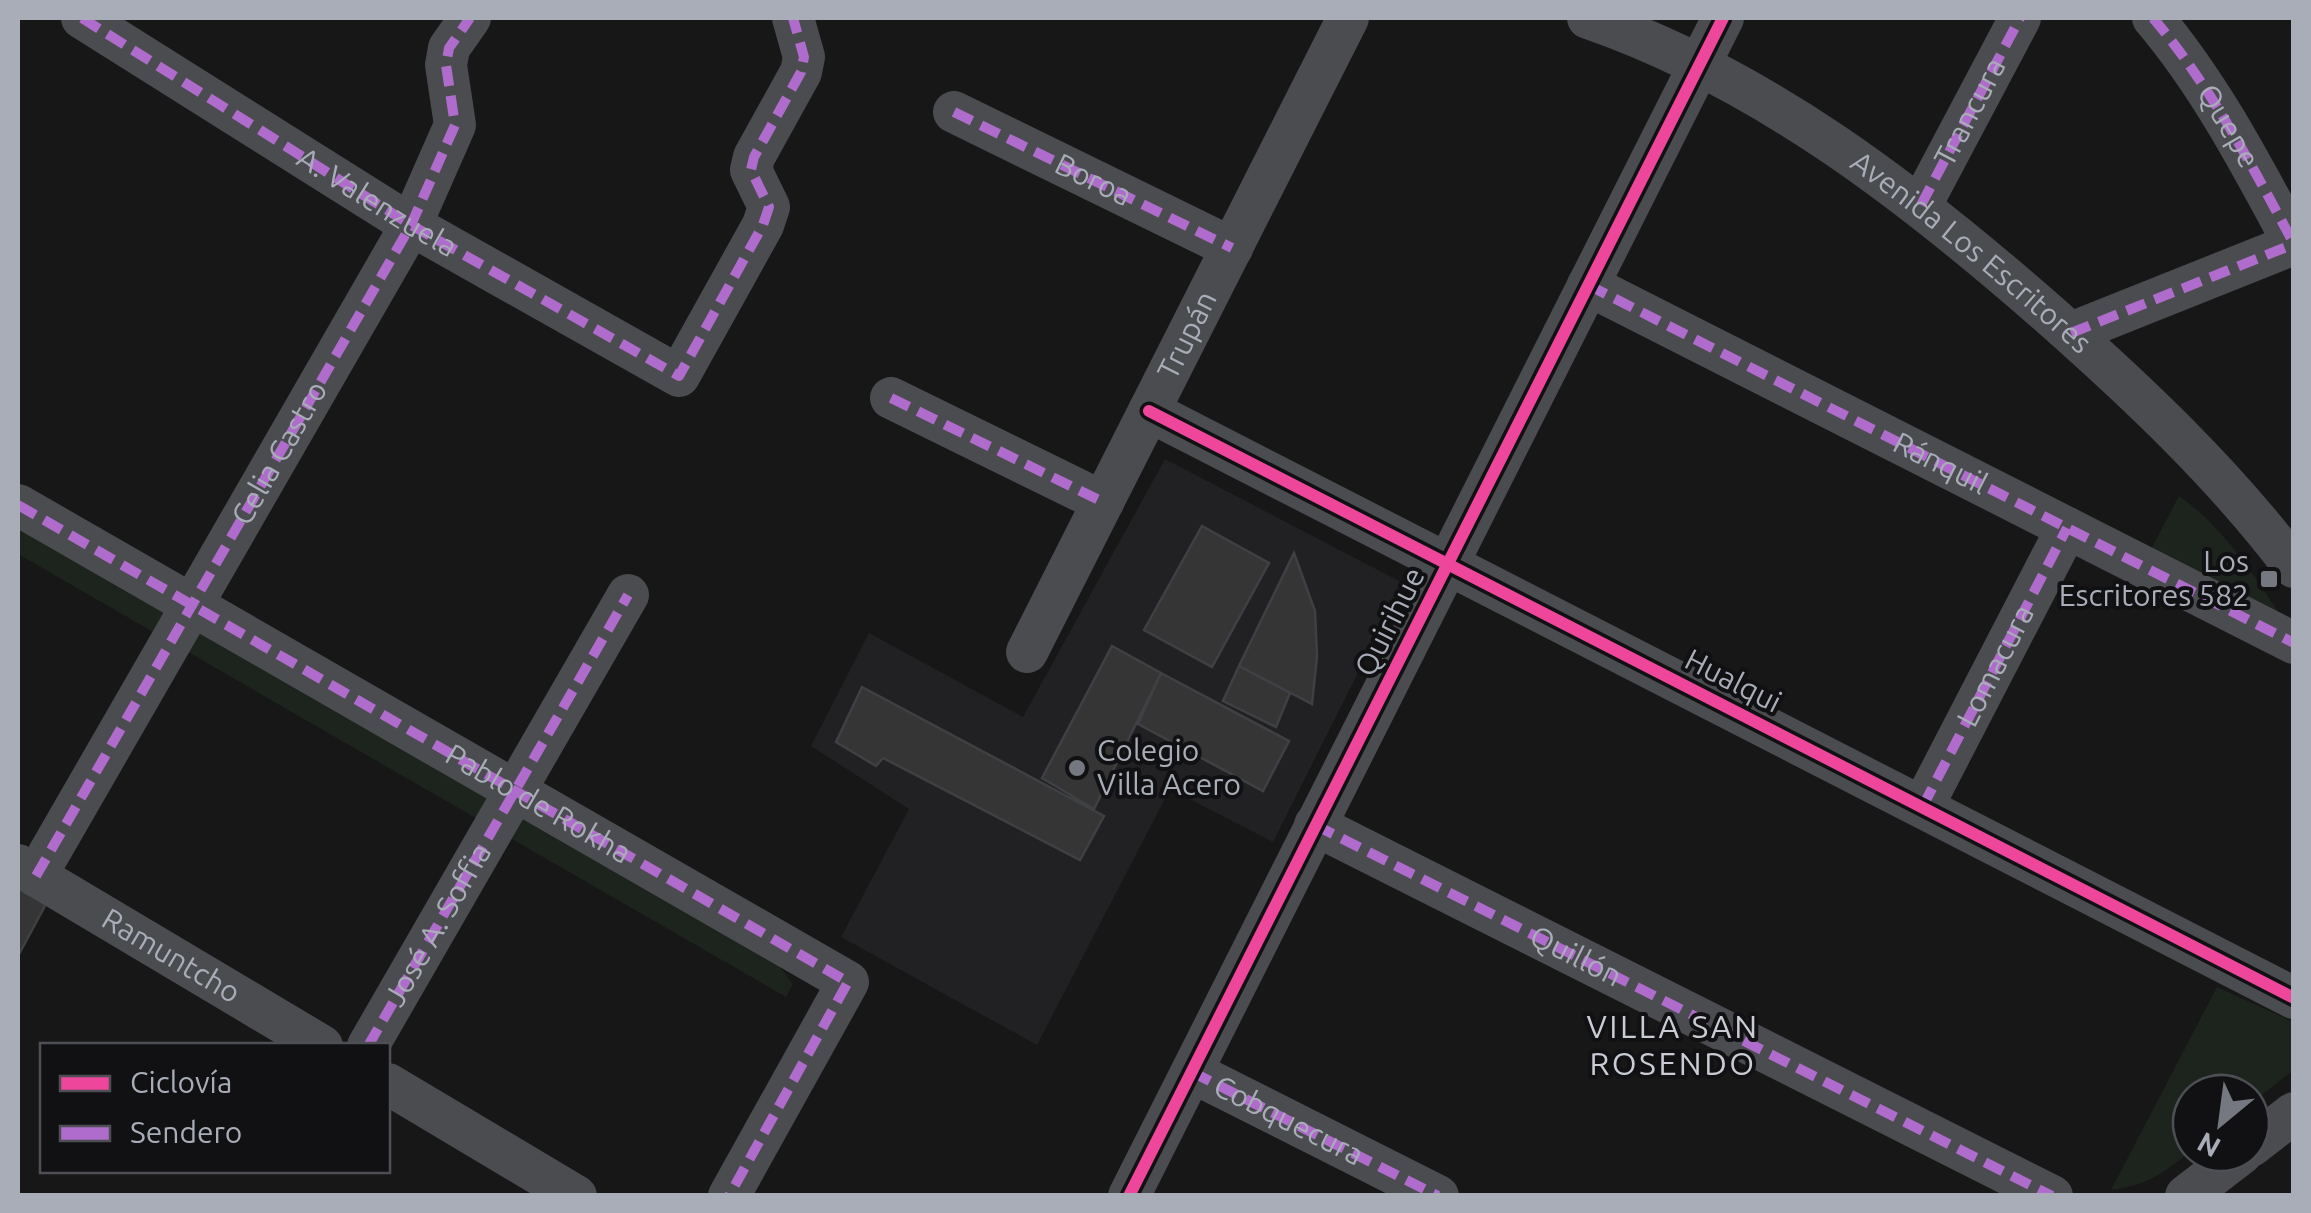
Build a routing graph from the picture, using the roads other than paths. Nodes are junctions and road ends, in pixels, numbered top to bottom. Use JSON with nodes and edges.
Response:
{"nodes":[{"id":1,"x":470,"y":18,"type":"edge"},
{"id":2,"x":793,"y":18,"type":"edge"},
{"id":3,"x":1348,"y":18,"type":"edge"},
{"id":4,"x":1588,"y":18,"type":"edge"},
{"id":5,"x":1723,"y":18,"type":"edge"},
{"id":6,"x":2020,"y":18,"type":"edge"},
{"id":7,"x":2153,"y":18,"type":"edge"},
{"id":8,"x":87,"y":19,"type":"edge"},
{"id":9,"x":1700,"y":63,"type":"junction"},
{"id":10,"x":954,"y":112,"type":"dead end"},
{"id":11,"x":1921,"y":206,"type":"junction"},
{"id":12,"x":412,"y":225,"type":"junction"},
{"id":13,"x":2294,"y":244,"type":"edge"},
{"id":14,"x":1232,"y":248,"type":"junction"},
{"id":15,"x":1588,"y":285,"type":"junction"},
{"id":16,"x":2070,"y":333,"type":"junction"},
{"id":17,"x":890,"y":398,"type":"dead end"},
{"id":18,"x":1149,"y":412,"type":"junction"},
{"id":19,"x":1103,"y":502,"type":"junction"},
{"id":20,"x":18,"y":506,"type":"edge"},
{"id":21,"x":2067,"y":528,"type":"junction"},
{"id":22,"x":2288,"y":550,"type":"edge"},
{"id":23,"x":1448,"y":564,"type":"junction"},
{"id":24,"x":628,"y":595,"type":"dead end"},
{"id":25,"x":192,"y":606,"type":"junction"},
{"id":26,"x":2294,"y":643,"type":"edge"},
{"id":27,"x":1027,"y":652,"type":"dead end"},
{"id":28,"x":515,"y":791,"type":"junction"},
{"id":29,"x":1923,"y":806,"type":"junction"},
{"id":30,"x":1316,"y":825,"type":"junction"},
{"id":31,"x":27,"y":871,"type":"edge"},
{"id":32,"x":2294,"y":998,"type":"edge"},
{"id":33,"x":317,"y":1043,"type":"edge"},
{"id":34,"x":370,"y":1043,"type":"edge"},
{"id":35,"x":1192,"y":1072,"type":"junction"},
{"id":36,"x":390,"y":1085,"type":"edge"},
{"id":37,"x":2294,"y":1113,"type":"edge"},
{"id":38,"x":2271,"y":1131,"type":"edge"},
{"id":39,"x":2216,"y":1173,"type":"edge"},
{"id":40,"x":576,"y":1196,"type":"edge"},
{"id":41,"x":729,"y":1196,"type":"edge"},
{"id":42,"x":1129,"y":1196,"type":"edge"},
{"id":43,"x":1438,"y":1196,"type":"edge"},
{"id":44,"x":2052,"y":1196,"type":"edge"},
{"id":45,"x":2186,"y":1196,"type":"edge"}],
"edges":[{"from":1,"to":12,"type":"street","name":"Celia Castro"},
{"from":2,"to":12,"type":"street","name":"A. Valenzuela"},
{"from":3,"to":14,"type":"street","name":"Trupán"},
{"from":4,"to":9,"type":"street","name":"Avenida Los Escritores"},
{"from":5,"to":9,"type":"street","name":"Quirihue"},
{"from":6,"to":11,"type":"street","name":"Trancura"},
{"from":7,"to":13,"type":"street","name":"Quepe"},
{"from":8,"to":12,"type":"street","name":"A. Valenzuela"},
{"from":9,"to":11,"type":"street","name":"Avenida Los Escritores"},
{"from":9,"to":15,"type":"street","name":"Quirihue"},
{"from":10,"to":14,"type":"street","name":"Boroa"},
{"from":11,"to":16,"type":"street","name":"Avenida Los Escritores"},
{"from":12,"to":25,"type":"street","name":"Celia Castro"},
{"from":13,"to":16,"type":"street"},
{"from":14,"to":18,"type":"street","name":"Trupán"},
{"from":15,"to":21,"type":"street","name":"Ránquil"},
{"from":15,"to":23,"type":"street","name":"Quirihue"},
{"from":16,"to":22,"type":"street","name":"Avenida Los Escritores"},
{"from":17,"to":19,"type":"street"},
{"from":18,"to":19,"type":"street","name":"Trupán"},
{"from":18,"to":23,"type":"street","name":"Hualqui"},
{"from":19,"to":27,"type":"street","name":"Trupán"},
{"from":20,"to":25,"type":"street","name":"Pablo de Rokha"},
{"from":21,"to":26,"type":"street","name":"Ránquil"},
{"from":21,"to":29,"type":"street","name":"Lomacura"},
{"from":23,"to":29,"type":"street","name":"Hualqui"},
{"from":23,"to":30,"type":"street","name":"Quirihue"},
{"from":24,"to":28,"type":"street","name":"José A. Soffia"},
{"from":25,"to":28,"type":"street","name":"Pablo de Rokha"},
{"from":25,"to":31,"type":"street","name":"Celia Castro"},
{"from":28,"to":34,"type":"street","name":"José A. Soffia"},
{"from":28,"to":41,"type":"street","name":"Pablo de Rokha"},
{"from":29,"to":32,"type":"street","name":"Hualqui"},
{"from":30,"to":35,"type":"street","name":"Quirihue"},
{"from":30,"to":44,"type":"street","name":"Quillón"},
{"from":31,"to":33,"type":"street","name":"Ramuntcho"},
{"from":35,"to":42,"type":"street","name":"Quirihue"},
{"from":35,"to":43,"type":"street","name":"Cobquecura"},
{"from":36,"to":40,"type":"street"},
{"from":37,"to":38,"type":"street"},
{"from":39,"to":45,"type":"street"}]}
